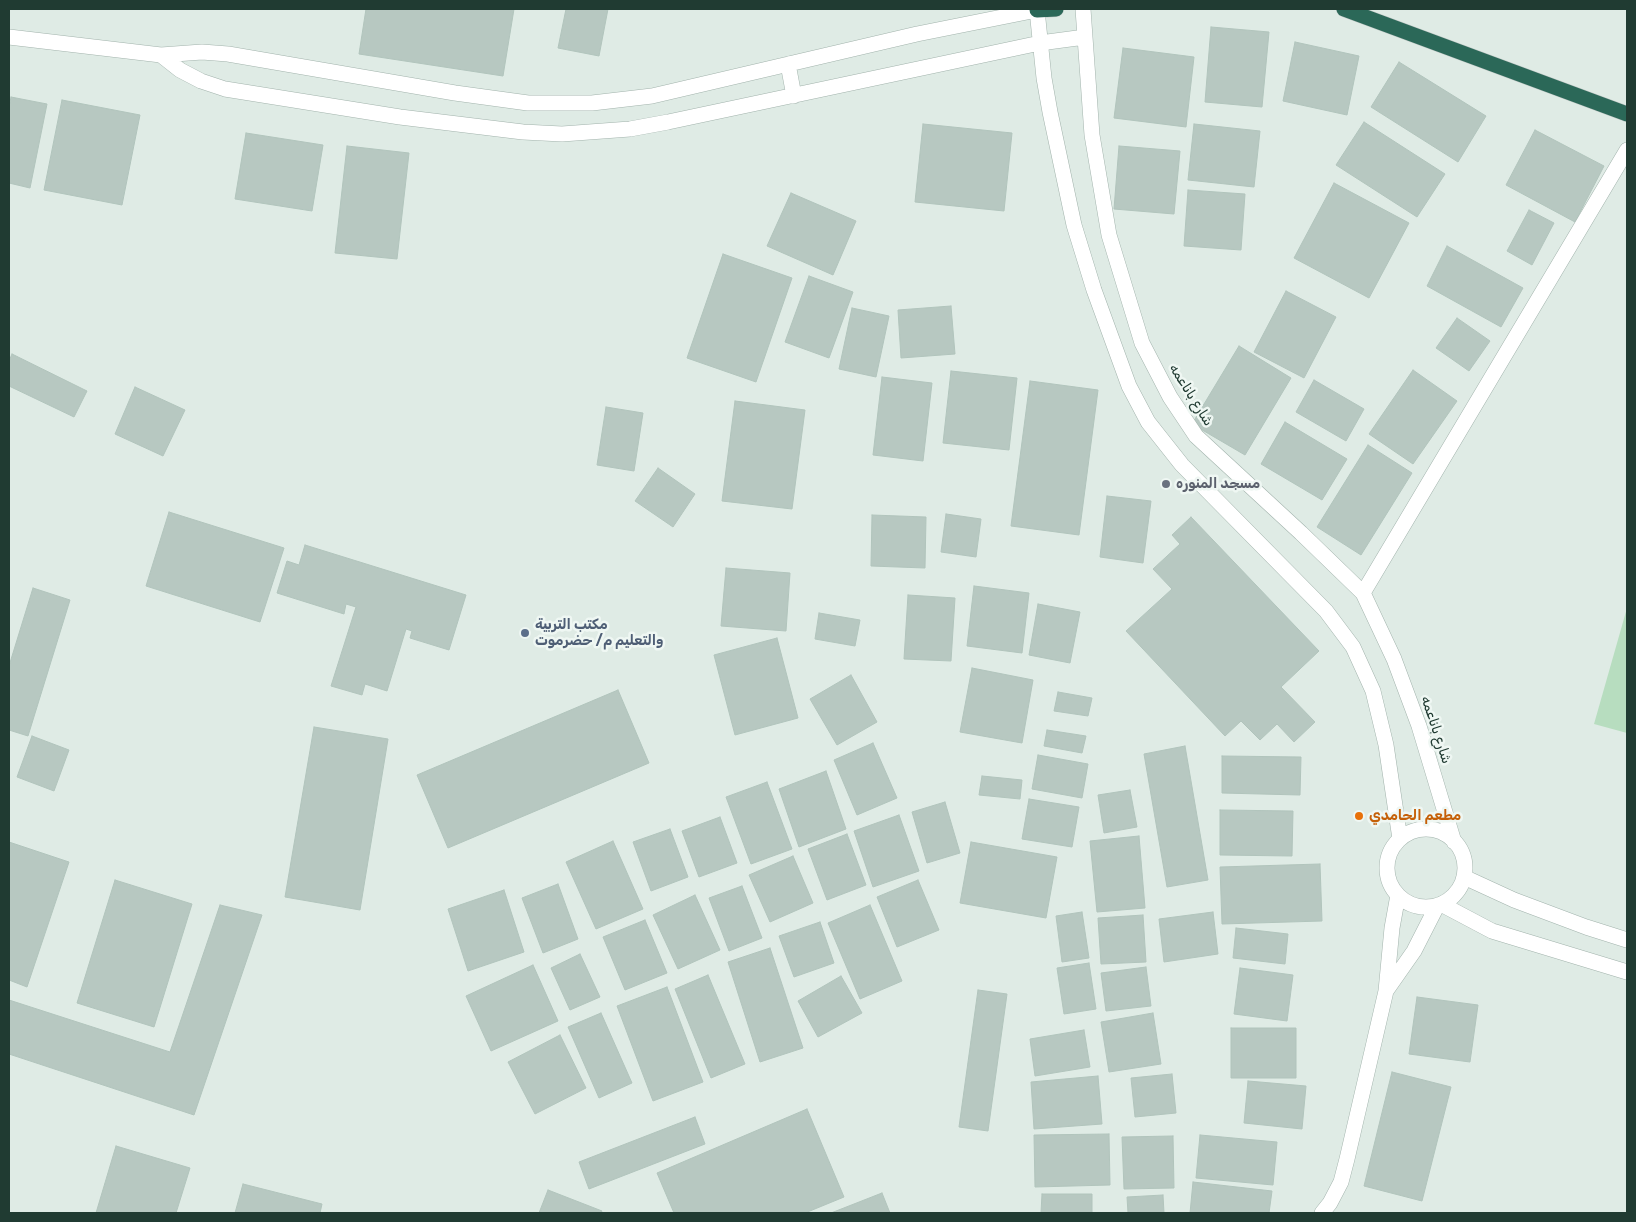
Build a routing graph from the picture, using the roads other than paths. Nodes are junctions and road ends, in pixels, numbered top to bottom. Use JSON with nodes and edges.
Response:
{"nodes":[{"id":1,"x":1056,"y":9,"type":"edge"},
{"id":2,"x":1082,"y":9,"type":"edge"},
{"id":3,"x":1344,"y":9,"type":"edge"},
{"id":4,"x":1037,"y":10,"type":"edge"},
{"id":5,"x":9,"y":37,"type":"edge"},
{"id":6,"x":1085,"y":37,"type":"junction"},
{"id":7,"x":1040,"y":43,"type":"junction"},
{"id":8,"x":161,"y":55,"type":"junction"},
{"id":9,"x":788,"y":64,"type":"junction"},
{"id":10,"x":794,"y":96,"type":"junction"},
{"id":11,"x":1627,"y":114,"type":"edge"},
{"id":12,"x":1627,"y":150,"type":"edge"},
{"id":13,"x":1363,"y":594,"type":"junction"},
{"id":14,"x":1400,"y":839,"type":"junction"},
{"id":15,"x":1454,"y":842,"type":"junction"},
{"id":16,"x":1464,"y":877,"type":"junction"},
{"id":17,"x":1398,"y":895,"type":"junction"},
{"id":18,"x":1439,"y":905,"type":"junction"},
{"id":19,"x":1627,"y":940,"type":"edge"},
{"id":20,"x":1627,"y":972,"type":"edge"},
{"id":21,"x":1386,"y":992,"type":"junction"},
{"id":22,"x":1322,"y":1213,"type":"edge"}],
"edges":[{"from":1,"to":4,"type":"highway"},
{"from":2,"to":6,"type":"street","name":"شارع باناعمه"},
{"from":3,"to":11,"type":"highway"},
{"from":4,"to":7,"type":"street"},
{"from":4,"to":9,"type":"street"},
{"from":5,"to":8,"type":"street"},
{"from":6,"to":7,"type":"street"},
{"from":6,"to":13,"type":"street","name":"شارع باناعمه"},
{"from":7,"to":10,"type":"street"},
{"from":7,"to":14,"type":"street"},
{"from":8,"to":9,"type":"street"},
{"from":8,"to":10,"type":"street"},
{"from":9,"to":10,"type":"street"},
{"from":12,"to":13,"type":"street"},
{"from":13,"to":15,"type":"street","name":"شارع باناعمه"},
{"from":14,"to":15,"type":"street"},
{"from":14,"to":17,"type":"street"},
{"from":15,"to":16,"type":"street"},
{"from":16,"to":18,"type":"street"},
{"from":16,"to":19,"type":"street"},
{"from":17,"to":18,"type":"street"},
{"from":17,"to":21,"type":"street"},
{"from":18,"to":20,"type":"street"},
{"from":18,"to":21,"type":"street"},
{"from":21,"to":22,"type":"street"}]}
